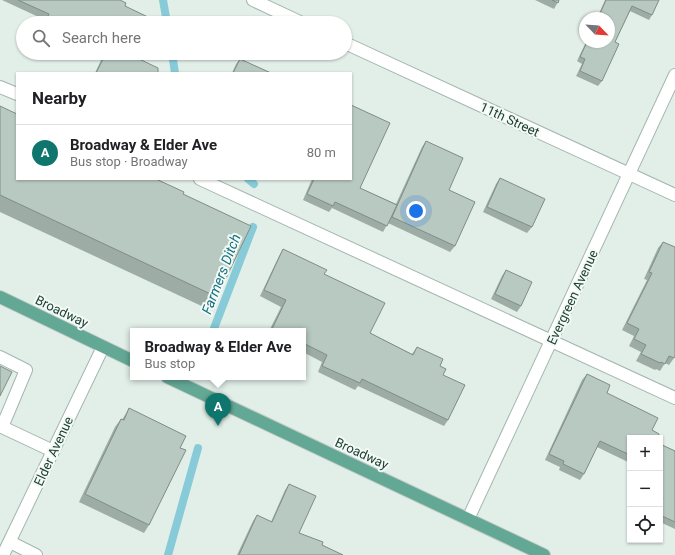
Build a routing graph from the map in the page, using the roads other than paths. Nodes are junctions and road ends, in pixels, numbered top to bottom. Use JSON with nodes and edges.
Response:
{"nodes":[{"id":1,"x":252,"y":0,"type":"edge"},
{"id":2,"x":287,"y":16,"type":"edge"},
{"id":3,"x":352,"y":46,"type":"edge"},
{"id":4,"x":675,"y":75,"type":"edge"},
{"id":5,"x":0,"y":87,"type":"edge"},
{"id":6,"x":16,"y":94,"type":"edge"},
{"id":7,"x":629,"y":174,"type":"junction"},
{"id":8,"x":202,"y":180,"type":"edge"},
{"id":9,"x":675,"y":195,"type":"edge"},
{"id":10,"x":0,"y":297,"type":"edge"},
{"id":11,"x":551,"y":341,"type":"junction"},
{"id":12,"x":103,"y":347,"type":"junction"},
{"id":13,"x":0,"y":357,"type":"edge"},
{"id":14,"x":130,"y":360,"type":"edge"},
{"id":15,"x":173,"y":380,"type":"edge"},
{"id":16,"x":675,"y":398,"type":"edge"},
{"id":17,"x":1,"y":426,"type":"edge"},
{"id":18,"x":53,"y":451,"type":"junction"},
{"id":19,"x":468,"y":519,"type":"junction"},
{"id":20,"x":10,"y":542,"type":"junction"},
{"id":21,"x":3,"y":555,"type":"edge"},
{"id":22,"x":36,"y":555,"type":"edge"},
{"id":23,"x":544,"y":555,"type":"edge"}],
"edges":[{"from":1,"to":2,"type":"street"},
{"from":3,"to":7,"type":"street","name":"11th Street"},
{"from":4,"to":7,"type":"street","name":"Evergreen Avenue"},
{"from":5,"to":6,"type":"street"},
{"from":7,"to":9,"type":"street","name":"11th Street"},
{"from":7,"to":11,"type":"street","name":"Evergreen Avenue"},
{"from":8,"to":11,"type":"street"},
{"from":10,"to":12,"type":"main road","name":"Broadway"},
{"from":11,"to":16,"type":"street"},
{"from":11,"to":19,"type":"street","name":"Evergreen Avenue"},
{"from":12,"to":14,"type":"main road","name":"Broadway"},
{"from":12,"to":18,"type":"street","name":"Elder Avenue"},
{"from":13,"to":17,"type":"street"},
{"from":15,"to":19,"type":"main road","name":"Broadway"},
{"from":17,"to":18,"type":"street"},
{"from":18,"to":20,"type":"street","name":"Elder Avenue"},
{"from":19,"to":23,"type":"main road","name":"Broadway"},
{"from":20,"to":21,"type":"street","name":"Elder Avenue"},
{"from":20,"to":22,"type":"street"}]}
